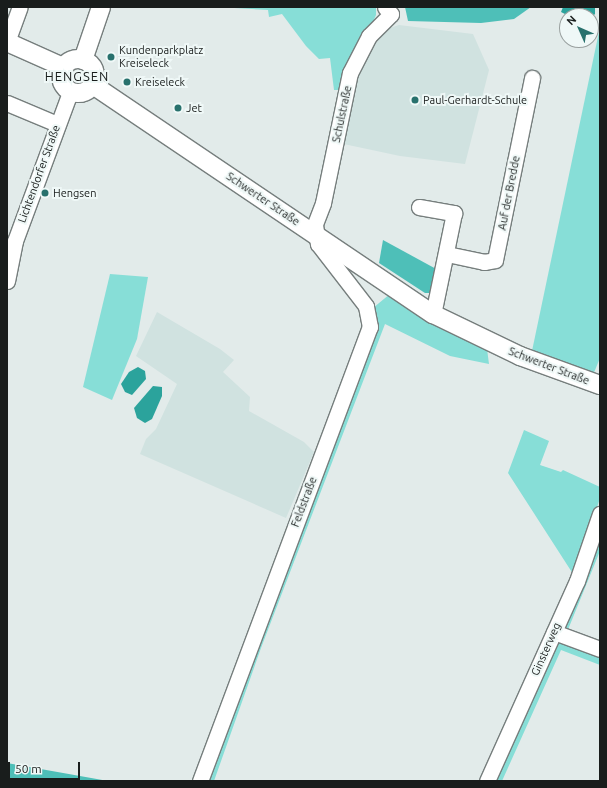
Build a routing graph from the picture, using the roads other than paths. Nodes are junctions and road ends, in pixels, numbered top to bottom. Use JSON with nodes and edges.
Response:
{"nodes":[{"id":1,"x":20,"y":7,"type":"edge"},
{"id":2,"x":101,"y":7,"type":"edge"},
{"id":3,"x":385,"y":7,"type":"edge"},
{"id":4,"x":7,"y":42,"type":"edge"},
{"id":5,"x":83,"y":60,"type":"junction"},
{"id":6,"x":63,"y":67,"type":"junction"},
{"id":7,"x":532,"y":78,"type":"dead end"},
{"id":8,"x":93,"y":85,"type":"junction"},
{"id":9,"x":70,"y":92,"type":"junction"},
{"id":10,"x":7,"y":103,"type":"edge"},
{"id":11,"x":57,"y":124,"type":"junction"},
{"id":12,"x":419,"y":207,"type":"dead end"},
{"id":13,"x":314,"y":233,"type":"junction"},
{"id":14,"x":447,"y":254,"type":"junction"},
{"id":15,"x":7,"y":281,"type":"edge"},
{"id":16,"x":433,"y":314,"type":"junction"},
{"id":17,"x":600,"y":385,"type":"edge"},
{"id":18,"x":600,"y":514,"type":"edge"},
{"id":19,"x":554,"y":632,"type":"junction"},
{"id":20,"x":600,"y":649,"type":"edge"},
{"id":21,"x":200,"y":781,"type":"edge"},
{"id":22,"x":487,"y":781,"type":"edge"}],
"edges":[{"from":1,"to":4,"type":"street"},
{"from":2,"to":5,"type":"main road"},
{"from":3,"to":13,"type":"street","name":"Schulstraße"},
{"from":4,"to":6,"type":"main road"},
{"from":5,"to":6,"type":"main road"},
{"from":5,"to":8,"type":"main road"},
{"from":6,"to":9,"type":"main road"},
{"from":7,"to":14,"type":"street","name":"Auf der Bredde"},
{"from":8,"to":9,"type":"main road"},
{"from":8,"to":13,"type":"main road","name":"Schwerter Straße"},
{"from":9,"to":11,"type":"street","name":"Lichtendorfer Straße"},
{"from":10,"to":11,"type":"street"},
{"from":11,"to":15,"type":"street","name":"Lichtendorfer Straße"},
{"from":12,"to":14,"type":"street"},
{"from":13,"to":16,"type":"main road","name":"Schwerter Straße"},
{"from":13,"to":21,"type":"street","name":"Feldstraße"},
{"from":14,"to":16,"type":"street"},
{"from":16,"to":17,"type":"main road","name":"Schwerter Straße"},
{"from":18,"to":19,"type":"street","name":"Ginsterweg"},
{"from":19,"to":20,"type":"street"},
{"from":19,"to":22,"type":"street","name":"Ginsterweg"}]}
